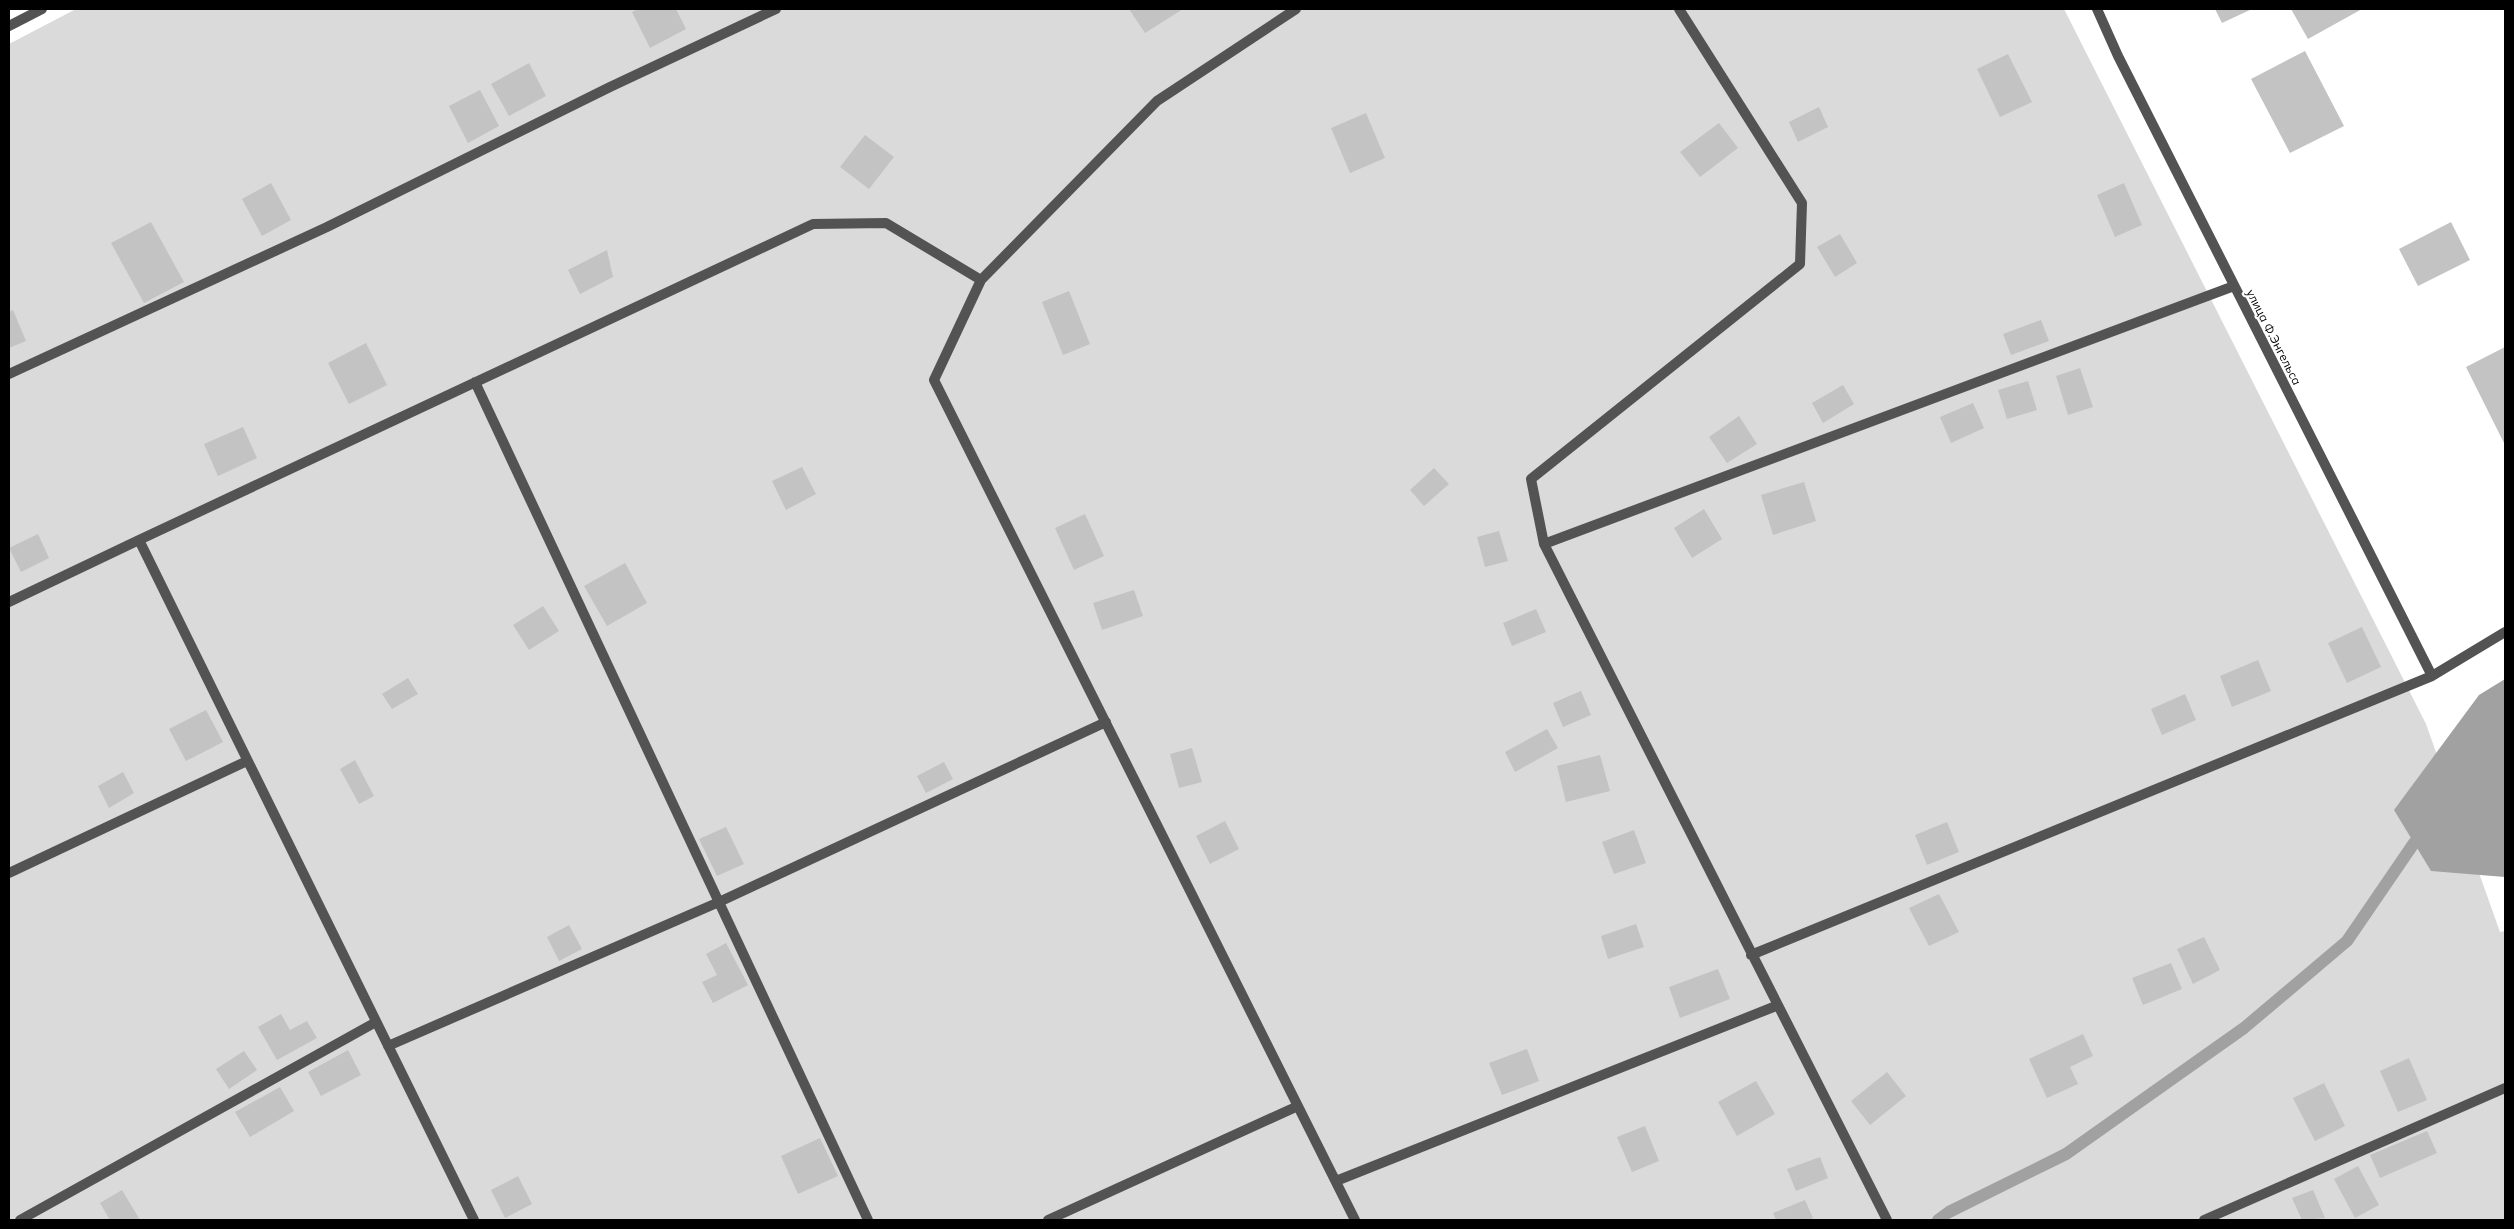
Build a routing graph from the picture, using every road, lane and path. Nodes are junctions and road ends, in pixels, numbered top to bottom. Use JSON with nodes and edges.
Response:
{"nodes":[{"id":1,"x":42,"y":9,"type":"edge"},
{"id":2,"x":776,"y":9,"type":"edge"},
{"id":3,"x":1296,"y":9,"type":"edge"},
{"id":4,"x":1679,"y":9,"type":"edge"},
{"id":5,"x":2097,"y":9,"type":"edge"},
{"id":6,"x":9,"y":26,"type":"edge"},
{"id":7,"x":981,"y":280,"type":"junction"},
{"id":8,"x":2234,"y":286,"type":"junction"},
{"id":9,"x":9,"y":374,"type":"edge"},
{"id":10,"x":475,"y":382,"type":"junction"},
{"id":11,"x":139,"y":540,"type":"junction"},
{"id":12,"x":1544,"y":544,"type":"junction"},
{"id":13,"x":9,"y":602,"type":"edge"},
{"id":14,"x":2505,"y":632,"type":"edge"},
{"id":15,"x":2432,"y":676,"type":"junction"},
{"id":16,"x":1106,"y":722,"type":"junction"},
{"id":17,"x":247,"y":761,"type":"junction"},
{"id":18,"x":9,"y":873,"type":"edge"},
{"id":19,"x":718,"y":902,"type":"junction"},
{"id":20,"x":1751,"y":955,"type":"junction"},
{"id":21,"x":1776,"y":1006,"type":"junction"},
{"id":22,"x":376,"y":1022,"type":"junction"},
{"id":23,"x":388,"y":1046,"type":"junction"},
{"id":24,"x":2505,"y":1088,"type":"edge"},
{"id":25,"x":1298,"y":1106,"type":"junction"},
{"id":26,"x":1336,"y":1181,"type":"junction"},
{"id":27,"x":20,"y":1220,"type":"edge"},
{"id":28,"x":474,"y":1220,"type":"edge"},
{"id":29,"x":868,"y":1220,"type":"edge"},
{"id":30,"x":1048,"y":1220,"type":"edge"},
{"id":31,"x":1355,"y":1220,"type":"edge"},
{"id":32,"x":1887,"y":1220,"type":"edge"},
{"id":33,"x":2204,"y":1220,"type":"edge"}],
"edges":[{"from":1,"to":6,"type":"street"},
{"from":2,"to":9,"type":"street"},
{"from":3,"to":7,"type":"street"},
{"from":4,"to":12,"type":"street"},
{"from":5,"to":8,"type":"street","name":"улица Ф.Энгельса"},
{"from":7,"to":10,"type":"street"},
{"from":7,"to":16,"type":"street"},
{"from":8,"to":12,"type":"street"},
{"from":8,"to":15,"type":"street","name":"улица Ф.Энгельса"},
{"from":10,"to":11,"type":"street"},
{"from":10,"to":19,"type":"street"},
{"from":11,"to":13,"type":"street"},
{"from":11,"to":17,"type":"street"},
{"from":12,"to":20,"type":"street"},
{"from":14,"to":15,"type":"street"},
{"from":15,"to":20,"type":"street"},
{"from":16,"to":19,"type":"street"},
{"from":16,"to":25,"type":"street"},
{"from":17,"to":18,"type":"street"},
{"from":17,"to":22,"type":"street"},
{"from":19,"to":23,"type":"street"},
{"from":19,"to":29,"type":"street"},
{"from":20,"to":21,"type":"street"},
{"from":21,"to":26,"type":"street"},
{"from":21,"to":32,"type":"street"},
{"from":22,"to":23,"type":"street"},
{"from":22,"to":27,"type":"street"},
{"from":23,"to":28,"type":"street"},
{"from":24,"to":33,"type":"street"},
{"from":25,"to":26,"type":"street"},
{"from":25,"to":30,"type":"street"},
{"from":26,"to":31,"type":"street"}]}
